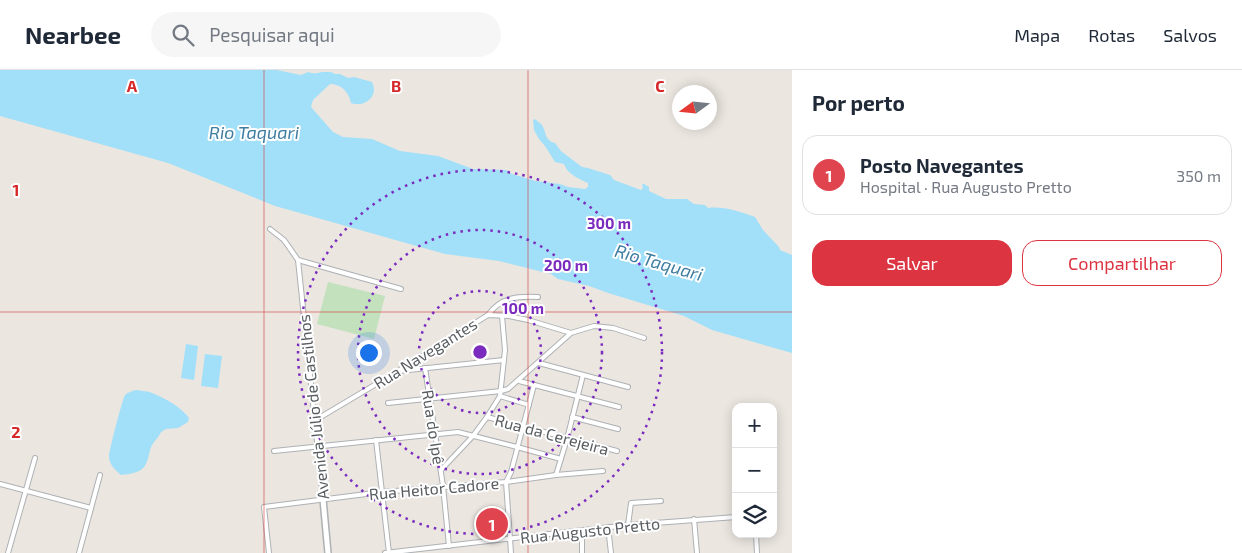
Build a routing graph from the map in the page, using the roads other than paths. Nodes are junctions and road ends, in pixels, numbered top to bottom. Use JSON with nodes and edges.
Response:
{"nodes":[{"id":1,"x":270,"y":229,"type":"dead end"},
{"id":2,"x":298,"y":260,"type":"junction"},
{"id":3,"x":401,"y":288,"type":"dead end"},
{"id":4,"x":538,"y":297,"type":"dead end"},
{"id":5,"x":488,"y":315,"type":"junction"},
{"id":6,"x":502,"y":316,"type":"junction"},
{"id":7,"x":571,"y":334,"type":"junction"},
{"id":8,"x":644,"y":338,"type":"dead end"},
{"id":9,"x":504,"y":360,"type":"junction"},
{"id":10,"x":539,"y":362,"type":"junction"},
{"id":11,"x":425,"y":368,"type":"junction"},
{"id":12,"x":398,"y":372,"type":"junction"},
{"id":13,"x":583,"y":376,"type":"junction"},
{"id":14,"x":519,"y":381,"type":"junction"},
{"id":15,"x":534,"y":385,"type":"junction"},
{"id":16,"x":628,"y":387,"type":"dead end"},
{"id":17,"x":500,"y":394,"type":"junction"},
{"id":18,"x":577,"y":396,"type":"junction"},
{"id":19,"x":430,"y":400,"type":"junction"},
{"id":20,"x":388,"y":404,"type":"dead end"},
{"id":21,"x":529,"y":405,"type":"junction"},
{"id":22,"x":619,"y":407,"type":"dead end"},
{"id":23,"x":487,"y":417,"type":"junction"},
{"id":24,"x":572,"y":417,"type":"junction"},
{"id":25,"x":314,"y":421,"type":"junction"},
{"id":26,"x":523,"y":426,"type":"junction"},
{"id":27,"x":618,"y":429,"type":"dead end"},
{"id":28,"x":435,"y":434,"type":"junction"},
{"id":29,"x":473,"y":436,"type":"junction"},
{"id":30,"x":567,"y":439,"type":"junction"},
{"id":31,"x":376,"y":440,"type":"junction"},
{"id":32,"x":317,"y":446,"type":"junction"},
{"id":33,"x":517,"y":447,"type":"junction"},
{"id":34,"x":274,"y":451,"type":"dead end"},
{"id":35,"x":616,"y":452,"type":"dead end"},
{"id":36,"x":34,"y":458,"type":"dead end"},
{"id":37,"x":561,"y":459,"type":"junction"},
{"id":38,"x":441,"y":470,"type":"junction"},
{"id":39,"x":603,"y":471,"type":"dead end"},
{"id":40,"x":100,"y":475,"type":"dead end"},
{"id":41,"x":556,"y":475,"type":"junction"},
{"id":42,"x":506,"y":482,"type":"junction"},
{"id":43,"x":0,"y":484,"type":"edge"},
{"id":44,"x":443,"y":486,"type":"junction"},
{"id":45,"x":26,"y":491,"type":"junction"},
{"id":46,"x":382,"y":492,"type":"junction"},
{"id":47,"x":323,"y":499,"type":"junction"},
{"id":48,"x":661,"y":501,"type":"dead end"},
{"id":49,"x":91,"y":508,"type":"junction"},
{"id":50,"x":732,"y":517,"type":"edge"},
{"id":51,"x":694,"y":519,"type":"junction"},
{"id":52,"x":628,"y":525,"type":"junction"},
{"id":53,"x":608,"y":527,"type":"junction"},
{"id":54,"x":582,"y":531,"type":"junction"},
{"id":55,"x":510,"y":538,"type":"junction"},
{"id":56,"x":756,"y":538,"type":"edge"},
{"id":57,"x":449,"y":546,"type":"junction"},
{"id":58,"x":8,"y":553,"type":"edge"},
{"id":59,"x":79,"y":553,"type":"edge"},
{"id":60,"x":268,"y":553,"type":"edge"},
{"id":61,"x":328,"y":553,"type":"edge"},
{"id":62,"x":388,"y":553,"type":"edge"},
{"id":63,"x":511,"y":553,"type":"edge"},
{"id":64,"x":582,"y":553,"type":"edge"},
{"id":65,"x":611,"y":553,"type":"edge"},
{"id":66,"x":697,"y":553,"type":"edge"},
{"id":67,"x":757,"y":553,"type":"edge"}],
"edges":[{"from":1,"to":2,"type":"street"},
{"from":2,"to":3,"type":"street"},
{"from":2,"to":25,"type":"street","name":"Avenida Júlio de Castilhos"},
{"from":4,"to":5,"type":"street"},
{"from":5,"to":6,"type":"street","name":"Rua Navegantes"},
{"from":5,"to":12,"type":"street","name":"Rua Navegantes"},
{"from":6,"to":7,"type":"street","name":"Rua Navegantes"},
{"from":6,"to":9,"type":"street"},
{"from":7,"to":8,"type":"street"},
{"from":7,"to":10,"type":"street"},
{"from":9,"to":11,"type":"street"},
{"from":9,"to":17,"type":"street"},
{"from":10,"to":13,"type":"street"},
{"from":10,"to":14,"type":"street"},
{"from":11,"to":12,"type":"street"},
{"from":11,"to":19,"type":"street","name":"Rua do Ipê"},
{"from":12,"to":25,"type":"street","name":"Rua Navegantes"},
{"from":13,"to":16,"type":"street"},
{"from":13,"to":18,"type":"street"},
{"from":14,"to":15,"type":"street"},
{"from":14,"to":17,"type":"street"},
{"from":15,"to":18,"type":"street"},
{"from":15,"to":21,"type":"street"},
{"from":17,"to":19,"type":"street"},
{"from":17,"to":21,"type":"street"},
{"from":17,"to":23,"type":"street"},
{"from":18,"to":22,"type":"street"},
{"from":18,"to":24,"type":"street"},
{"from":19,"to":20,"type":"street"},
{"from":19,"to":28,"type":"street","name":"Rua do Ipê"},
{"from":21,"to":26,"type":"street"},
{"from":23,"to":26,"type":"street","name":"Rua da Cerejeira"},
{"from":23,"to":29,"type":"street"},
{"from":24,"to":27,"type":"street"},
{"from":24,"to":30,"type":"street"},
{"from":25,"to":32,"type":"street","name":"Avenida Júlio de Castilhos"},
{"from":26,"to":30,"type":"street","name":"Rua da Cerejeira"},
{"from":26,"to":33,"type":"street"},
{"from":28,"to":29,"type":"street"},
{"from":28,"to":31,"type":"street"},
{"from":28,"to":38,"type":"street","name":"Rua do Ipê"},
{"from":29,"to":33,"type":"street"},
{"from":29,"to":38,"type":"street"},
{"from":30,"to":35,"type":"street","name":"Rua da Cerejeira"},
{"from":30,"to":37,"type":"street"},
{"from":31,"to":32,"type":"street"},
{"from":31,"to":46,"type":"street"},
{"from":32,"to":34,"type":"street"},
{"from":32,"to":47,"type":"street","name":"Avenida Júlio de Castilhos"},
{"from":33,"to":37,"type":"street"},
{"from":33,"to":42,"type":"street"},
{"from":36,"to":45,"type":"street"},
{"from":37,"to":41,"type":"street"},
{"from":38,"to":44,"type":"street","name":"Rua do Ipê"},
{"from":39,"to":41,"type":"street","name":"Rua Heitor Cadore"},
{"from":40,"to":49,"type":"street"},
{"from":41,"to":42,"type":"street","name":"Rua Heitor Cadore"},
{"from":42,"to":44,"type":"street","name":"Rua Heitor Cadore"},
{"from":42,"to":55,"type":"street"},
{"from":43,"to":45,"type":"street"},
{"from":44,"to":46,"type":"street","name":"Rua Heitor Cadore"},
{"from":44,"to":57,"type":"street","name":"Rua do Ipê"},
{"from":45,"to":49,"type":"street"},
{"from":45,"to":58,"type":"street"},
{"from":46,"to":47,"type":"street","name":"Rua Heitor Cadore"},
{"from":46,"to":62,"type":"street"},
{"from":47,"to":60,"type":"street","name":"Rua Heitor Cadore"},
{"from":47,"to":61,"type":"street","name":"Avenida Júlio de Castilhos"},
{"from":48,"to":52,"type":"street"},
{"from":49,"to":59,"type":"street"},
{"from":50,"to":51,"type":"street","name":"Rua Augusto Pretto"},
{"from":51,"to":52,"type":"street","name":"Rua Augusto Pretto"},
{"from":51,"to":66,"type":"street"},
{"from":52,"to":53,"type":"street","name":"Rua Augusto Pretto"},
{"from":53,"to":54,"type":"street","name":"Rua Augusto Pretto"},
{"from":53,"to":65,"type":"street"},
{"from":54,"to":55,"type":"street","name":"Rua Augusto Pretto"},
{"from":54,"to":64,"type":"street"},
{"from":55,"to":57,"type":"street","name":"Rua Augusto Pretto"},
{"from":55,"to":63,"type":"street"},
{"from":56,"to":67,"type":"street"},
{"from":57,"to":62,"type":"street","name":"Rua Augusto Pretto"}]}
